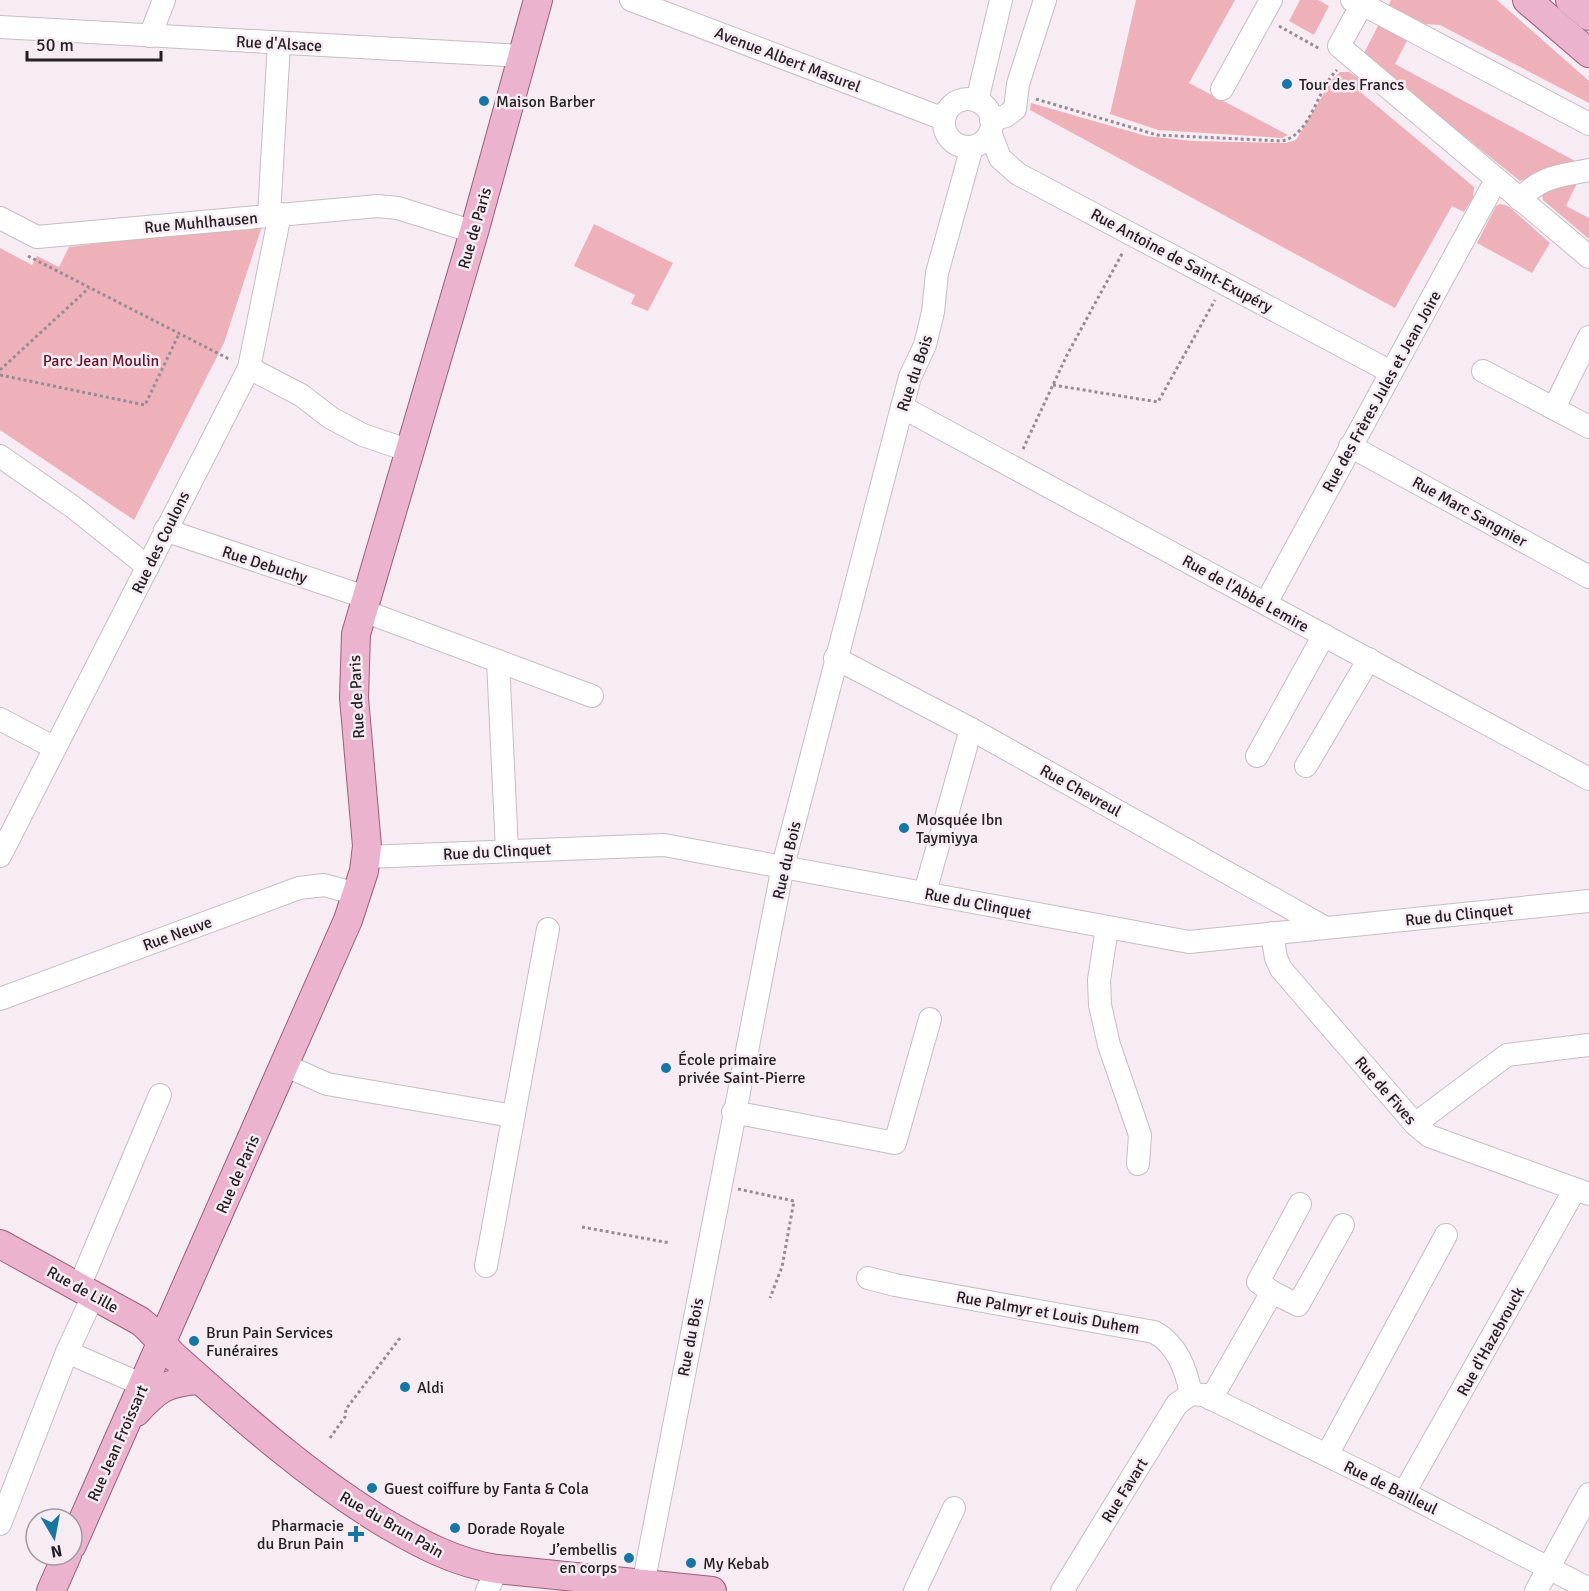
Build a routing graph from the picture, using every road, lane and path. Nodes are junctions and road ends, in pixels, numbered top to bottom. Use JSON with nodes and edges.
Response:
{"nodes":[{"id":1,"x":164,"y":0,"type":"edge"},
{"id":2,"x":538,"y":0,"type":"edge"},
{"id":3,"x":631,"y":0,"type":"edge"},
{"id":4,"x":1001,"y":0,"type":"edge"},
{"id":5,"x":1045,"y":0,"type":"edge"},
{"id":6,"x":1527,"y":0,"type":"edge"},
{"id":7,"x":1570,"y":0,"type":"edge"},
{"id":8,"x":1357,"y":2,"type":"edge"},
{"id":9,"x":1266,"y":8,"type":"edge"},
{"id":10,"x":1589,"y":16,"type":"edge"},
{"id":11,"x":0,"y":27,"type":"edge"},
{"id":12,"x":150,"y":36,"type":"junction"},
{"id":13,"x":279,"y":43,"type":"junction"},
{"id":14,"x":1332,"y":53,"type":"junction"},
{"id":15,"x":1589,"y":53,"type":"edge"},
{"id":16,"x":522,"y":56,"type":"junction"},
{"id":17,"x":1222,"y":89,"type":"dead end"},
{"id":18,"x":1017,"y":93,"type":"junction"},
{"id":19,"x":977,"y":101,"type":"junction"},
{"id":20,"x":944,"y":118,"type":"junction"},
{"id":21,"x":1589,"y":124,"type":"edge"},
{"id":22,"x":991,"y":126,"type":"junction"},
{"id":23,"x":972,"y":147,"type":"junction"},
{"id":24,"x":1589,"y":170,"type":"edge"},
{"id":25,"x":1496,"y":180,"type":"junction"},
{"id":26,"x":1520,"y":200,"type":"junction"},
{"id":27,"x":275,"y":215,"type":"junction"},
{"id":28,"x":0,"y":218,"type":"edge"},
{"id":29,"x":474,"y":232,"type":"junction"},
{"id":30,"x":1133,"y":234,"type":"junction"},
{"id":31,"x":26,"y":255,"type":"dead end"},
{"id":32,"x":1589,"y":257,"type":"edge"},
{"id":33,"x":1225,"y":282,"type":"junction"},
{"id":34,"x":89,"y":288,"type":"junction"},
{"id":35,"x":179,"y":334,"type":"junction"},
{"id":36,"x":1589,"y":337,"type":"edge"},
{"id":37,"x":249,"y":368,"type":"junction"},
{"id":38,"x":0,"y":370,"type":"edge"},
{"id":39,"x":1483,"y":371,"type":"dead end"},
{"id":40,"x":1391,"y":372,"type":"junction"},
{"id":41,"x":0,"y":375,"type":"edge"},
{"id":42,"x":1053,"y":385,"type":"junction"},
{"id":43,"x":902,"y":407,"type":"junction"},
{"id":44,"x":1554,"y":408,"type":"junction"},
{"id":45,"x":1589,"y":427,"type":"edge"},
{"id":46,"x":1350,"y":446,"type":"junction"},
{"id":47,"x":410,"y":451,"type":"junction"},
{"id":48,"x":0,"y":456,"type":"edge"},
{"id":49,"x":1014,"y":467,"type":"junction"},
{"id":50,"x":165,"y":530,"type":"junction"},
{"id":51,"x":150,"y":562,"type":"junction"},
{"id":52,"x":1589,"y":577,"type":"edge"},
{"id":53,"x":363,"y":603,"type":"junction"},
{"id":54,"x":1266,"y":603,"type":"junction"},
{"id":55,"x":1324,"y":635,"type":"junction"},
{"id":56,"x":835,"y":658,"type":"junction"},
{"id":57,"x":1369,"y":659,"type":"junction"},
{"id":58,"x":498,"y":661,"type":"junction"},
{"id":59,"x":592,"y":696,"type":"dead end"},
{"id":60,"x":0,"y":719,"type":"edge"},
{"id":61,"x":972,"y":729,"type":"junction"},
{"id":62,"x":55,"y":748,"type":"junction"},
{"id":63,"x":1257,"y":756,"type":"dead end"},
{"id":64,"x":1306,"y":766,"type":"dead end"},
{"id":65,"x":1589,"y":778,"type":"edge"},
{"id":66,"x":507,"y":850,"type":"junction"},
{"id":67,"x":0,"y":856,"type":"edge"},
{"id":68,"x":366,"y":857,"type":"junction"},
{"id":69,"x":783,"y":866,"type":"junction"},
{"id":70,"x":926,"y":892,"type":"junction"},
{"id":71,"x":357,"y":894,"type":"junction"},
{"id":72,"x":1589,"y":901,"type":"edge"},
{"id":73,"x":1324,"y":927,"type":"junction"},
{"id":74,"x":1107,"y":928,"type":"junction"},
{"id":75,"x":548,"y":929,"type":"dead end"},
{"id":76,"x":1272,"y":933,"type":"junction"},
{"id":77,"x":0,"y":999,"type":"edge"},
{"id":78,"x":930,"y":1019,"type":"dead end"},
{"id":79,"x":1589,"y":1045,"type":"edge"},
{"id":80,"x":284,"y":1065,"type":"junction"},
{"id":81,"x":160,"y":1095,"type":"dead end"},
{"id":82,"x":733,"y":1112,"type":"junction"},
{"id":83,"x":513,"y":1116,"type":"junction"},
{"id":84,"x":1415,"y":1124,"type":"junction"},
{"id":85,"x":1138,"y":1164,"type":"dead end"},
{"id":86,"x":733,"y":1188,"type":"dead end"},
{"id":87,"x":1582,"y":1192,"type":"edge"},
{"id":88,"x":1300,"y":1204,"type":"dead end"},
{"id":89,"x":1343,"y":1225,"type":"dead end"},
{"id":90,"x":582,"y":1227,"type":"dead end"},
{"id":91,"x":1446,"y":1235,"type":"dead end"},
{"id":92,"x":670,"y":1243,"type":"dead end"},
{"id":93,"x":0,"y":1244,"type":"edge"},
{"id":94,"x":486,"y":1266,"type":"dead end"},
{"id":95,"x":868,"y":1278,"type":"dead end"},
{"id":96,"x":86,"y":1291,"type":"junction"},
{"id":97,"x":1272,"y":1292,"type":"junction"},
{"id":98,"x":770,"y":1298,"type":"dead end"},
{"id":99,"x":399,"y":1338,"type":"dead end"},
{"id":100,"x":162,"y":1341,"type":"junction"},
{"id":101,"x":67,"y":1352,"type":"junction"},
{"id":102,"x":200,"y":1380,"type":"junction"},
{"id":103,"x":143,"y":1385,"type":"junction"},
{"id":104,"x":1201,"y":1396,"type":"junction"},
{"id":105,"x":126,"y":1423,"type":"junction"},
{"id":106,"x":330,"y":1438,"type":"dead end"},
{"id":107,"x":1327,"y":1455,"type":"junction"},
{"id":108,"x":1404,"y":1493,"type":"junction"},
{"id":109,"x":1589,"y":1494,"type":"edge"},
{"id":110,"x":954,"y":1508,"type":"dead end"},
{"id":111,"x":84,"y":1518,"type":"edge"},
{"id":112,"x":0,"y":1524,"type":"edge"},
{"id":113,"x":62,"y":1567,"type":"edge"},
{"id":114,"x":1549,"y":1567,"type":"junction"},
{"id":115,"x":492,"y":1580,"type":"edge"},
{"id":116,"x":643,"y":1585,"type":"junction"},
{"id":117,"x":1589,"y":1589,"type":"edge"},
{"id":118,"x":51,"y":1591,"type":"edge"},
{"id":119,"x":711,"y":1591,"type":"edge"},
{"id":120,"x":915,"y":1591,"type":"edge"},
{"id":121,"x":1062,"y":1591,"type":"edge"},
{"id":122,"x":1536,"y":1591,"type":"edge"}],
"edges":[{"from":1,"to":12,"type":"street"},
{"from":2,"to":16,"type":"main road","name":"Rue de Paris"},
{"from":3,"to":20,"type":"street","name":"Avenue Albert Masurel"},
{"from":4,"to":19,"type":"street"},
{"from":5,"to":18,"type":"street"},
{"from":6,"to":15,"type":"main road"},
{"from":7,"to":10,"type":"main road"},
{"from":8,"to":14,"type":"street"},
{"from":8,"to":21,"type":"street"},
{"from":9,"to":14,"type":"path"},
{"from":9,"to":17,"type":"street"},
{"from":11,"to":12,"type":"street","name":"Rue d'Alsace"},
{"from":12,"to":13,"type":"street","name":"Rue d'Alsace"},
{"from":13,"to":16,"type":"street","name":"Rue d'Alsace"},
{"from":13,"to":27,"type":"street","name":"Rue Muhlhausen"},
{"from":14,"to":18,"type":"path"},
{"from":14,"to":25,"type":"street"},
{"from":16,"to":29,"type":"main road","name":"Rue de Paris"},
{"from":18,"to":22,"type":"street"},
{"from":19,"to":20,"type":"street"},
{"from":19,"to":22,"type":"street"},
{"from":20,"to":23,"type":"street"},
{"from":22,"to":23,"type":"street"},
{"from":22,"to":30,"type":"street","name":"Rue Antoine de Saint-Exupéry"},
{"from":23,"to":43,"type":"street","name":"Rue du Bois"},
{"from":24,"to":26,"type":"street"},
{"from":25,"to":26,"type":"street"},
{"from":25,"to":40,"type":"street","name":"Rue des Frères Jules et Jean Joire"},
{"from":26,"to":32,"type":"street"},
{"from":27,"to":28,"type":"street","name":"Rue Muhlhausen"},
{"from":27,"to":29,"type":"street"},
{"from":27,"to":37,"type":"street","name":"Rue des Coulons"},
{"from":29,"to":47,"type":"main road","name":"Rue de Paris"},
{"from":30,"to":33,"type":"street","name":"Rue Antoine de Saint-Exupéry"},
{"from":30,"to":42,"type":"path"},
{"from":31,"to":34,"type":"path"},
{"from":33,"to":40,"type":"street","name":"Rue Antoine de Saint-Exupéry"},
{"from":33,"to":42,"type":"path"},
{"from":34,"to":35,"type":"path"},
{"from":34,"to":38,"type":"path"},
{"from":35,"to":37,"type":"path"},
{"from":35,"to":41,"type":"path"},
{"from":36,"to":44,"type":"street"},
{"from":37,"to":47,"type":"street"},
{"from":37,"to":50,"type":"street","name":"Rue des Coulons"},
{"from":39,"to":44,"type":"street"},
{"from":40,"to":46,"type":"street","name":"Rue des Frères Jules et Jean Joire"},
{"from":42,"to":49,"type":"path"},
{"from":43,"to":49,"type":"street","name":"Rue de l'Abbé Lemire"},
{"from":43,"to":56,"type":"street","name":"Rue du Bois"},
{"from":44,"to":45,"type":"street"},
{"from":46,"to":52,"type":"street","name":"Rue Marc Sangnier"},
{"from":46,"to":54,"type":"street","name":"Rue des Frères Jules et Jean Joire"},
{"from":47,"to":53,"type":"main road","name":"Rue de Paris"},
{"from":48,"to":51,"type":"street"},
{"from":49,"to":54,"type":"street","name":"Rue de l'Abbé Lemire"},
{"from":50,"to":51,"type":"street","name":"Rue des Coulons"},
{"from":50,"to":53,"type":"street","name":"Rue Debuchy"},
{"from":51,"to":62,"type":"street","name":"Rue des Coulons"},
{"from":53,"to":58,"type":"street","name":"Rue Debuchy"},
{"from":53,"to":68,"type":"main road","name":"Rue de Paris"},
{"from":54,"to":55,"type":"street","name":"Rue de l'Abbé Lemire"},
{"from":55,"to":57,"type":"street","name":"Rue de l'Abbé Lemire"},
{"from":55,"to":63,"type":"street"},
{"from":56,"to":61,"type":"street","name":"Rue Chevreul"},
{"from":56,"to":69,"type":"street","name":"Rue du Bois"},
{"from":57,"to":64,"type":"street"},
{"from":57,"to":65,"type":"street","name":"Rue de l'Abbé Lemire"},
{"from":58,"to":59,"type":"street","name":"Rue Debuchy"},
{"from":58,"to":66,"type":"street"},
{"from":60,"to":62,"type":"street"},
{"from":61,"to":70,"type":"street"},
{"from":61,"to":73,"type":"street","name":"Rue Chevreul"},
{"from":62,"to":67,"type":"street","name":"Rue des Coulons"},
{"from":66,"to":68,"type":"street","name":"Rue du Clinquet"},
{"from":66,"to":69,"type":"street","name":"Rue du Clinquet"},
{"from":68,"to":71,"type":"main road","name":"Rue de Paris"},
{"from":69,"to":70,"type":"street","name":"Rue du Clinquet"},
{"from":69,"to":82,"type":"street","name":"Rue du Bois"},
{"from":70,"to":74,"type":"street","name":"Rue du Clinquet"},
{"from":71,"to":77,"type":"street","name":"Rue Neuve"},
{"from":71,"to":80,"type":"main road","name":"Rue de Paris"},
{"from":72,"to":73,"type":"street","name":"Rue du Clinquet"},
{"from":73,"to":76,"type":"street","name":"Rue du Clinquet"},
{"from":74,"to":76,"type":"street","name":"Rue du Clinquet"},
{"from":74,"to":85,"type":"street"},
{"from":75,"to":83,"type":"street"},
{"from":76,"to":84,"type":"street","name":"Rue de Fives"},
{"from":78,"to":82,"type":"street"},
{"from":79,"to":84,"type":"street"},
{"from":80,"to":83,"type":"street"},
{"from":80,"to":100,"type":"main road","name":"Rue de Paris"},
{"from":81,"to":96,"type":"street"},
{"from":82,"to":116,"type":"street","name":"Rue du Bois"},
{"from":83,"to":94,"type":"street"},
{"from":84,"to":87,"type":"street","name":"Rue de Fives"},
{"from":86,"to":98,"type":"path"},
{"from":87,"to":108,"type":"street","name":"Rue d'Hazebrouck"},
{"from":88,"to":97,"type":"street"},
{"from":89,"to":97,"type":"street"},
{"from":90,"to":92,"type":"path"},
{"from":91,"to":107,"type":"street"},
{"from":93,"to":96,"type":"main road","name":"Rue de Lille"},
{"from":95,"to":104,"type":"street","name":"Rue Palmyr et Louis Duhem"},
{"from":96,"to":100,"type":"main road","name":"Rue de Lille"},
{"from":96,"to":101,"type":"street"},
{"from":97,"to":104,"type":"street","name":"Rue Favart"},
{"from":99,"to":106,"type":"path"},
{"from":100,"to":102,"type":"main road","name":"Rue du Brun Pain"},
{"from":100,"to":103,"type":"main road","name":"Rue Jean Froissart"},
{"from":101,"to":103,"type":"street"},
{"from":101,"to":112,"type":"street"},
{"from":102,"to":105,"type":"main road"},
{"from":102,"to":115,"type":"main road","name":"Rue du Brun Pain"},
{"from":103,"to":105,"type":"main road","name":"Rue Jean Froissart"},
{"from":104,"to":107,"type":"street","name":"Rue de Bailleul"},
{"from":104,"to":121,"type":"street","name":"Rue Favart"},
{"from":105,"to":111,"type":"main road","name":"Rue Jean Froissart"},
{"from":107,"to":108,"type":"street","name":"Rue de Bailleul"},
{"from":108,"to":114,"type":"street","name":"Rue de Bailleul"},
{"from":109,"to":114,"type":"street"},
{"from":110,"to":120,"type":"street"},
{"from":113,"to":118,"type":"main road"},
{"from":114,"to":117,"type":"street","name":"Rue de Bailleul"},
{"from":114,"to":122,"type":"street"},
{"from":115,"to":116,"type":"main road","name":"Rue du Brun Pain"},
{"from":116,"to":119,"type":"main road","name":"Rue du Brun Pain"}]}
